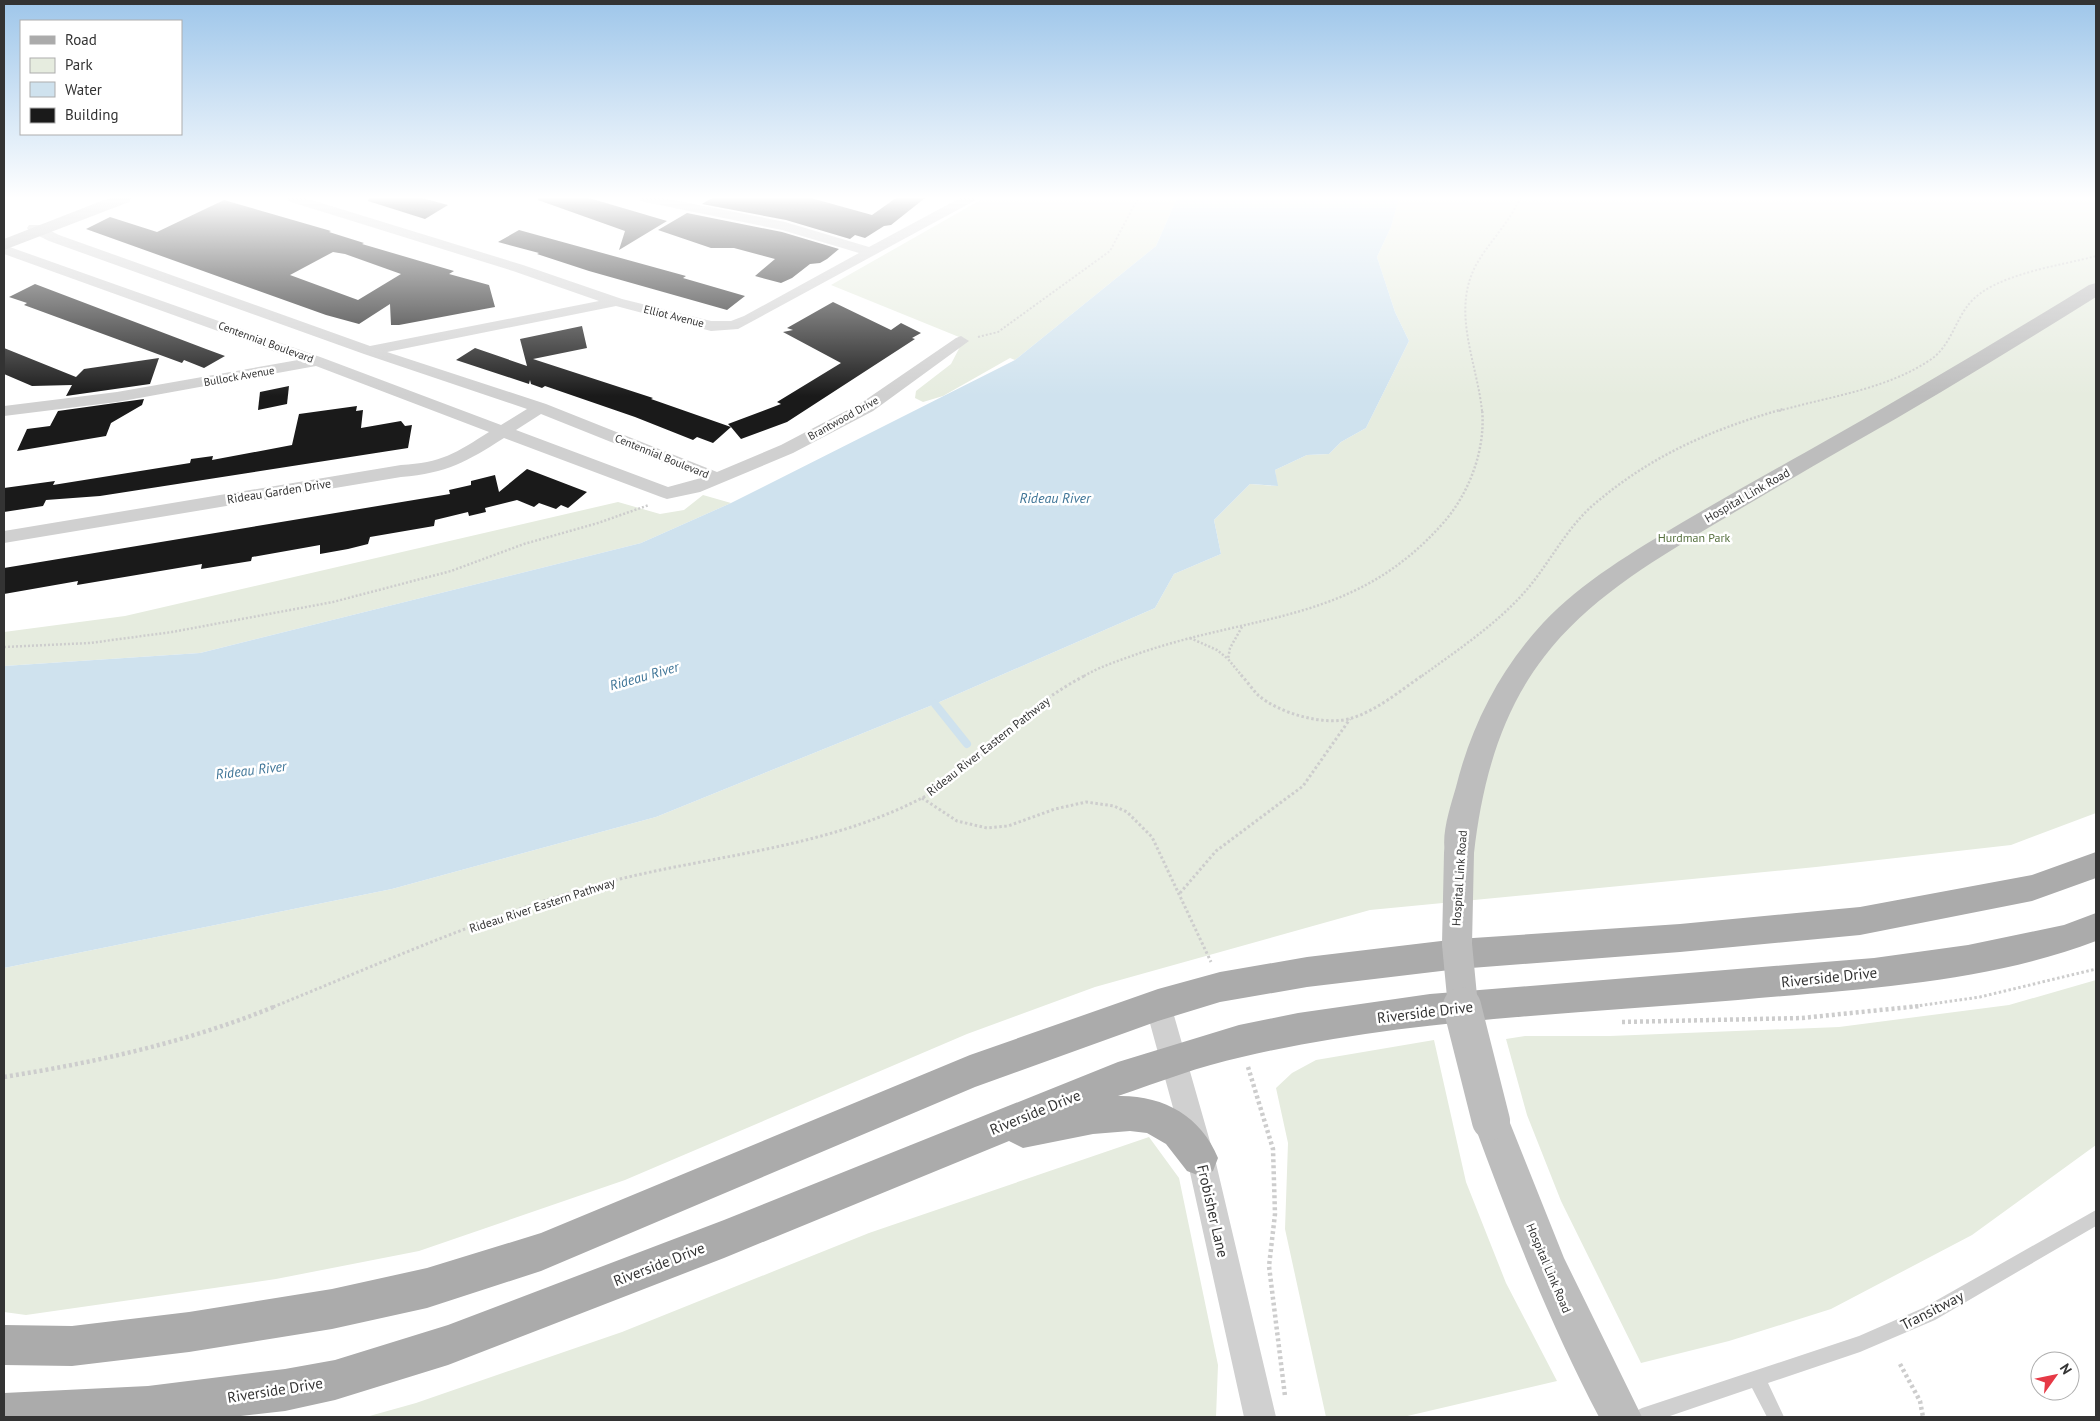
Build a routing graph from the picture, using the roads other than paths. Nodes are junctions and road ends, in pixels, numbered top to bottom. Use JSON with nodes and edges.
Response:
{"nodes":[{"id":1,"x":52,"y":264,"type":"edge"},
{"id":2,"x":128,"y":264,"type":"edge"},
{"id":3,"x":479,"y":264,"type":"edge"},
{"id":4,"x":848,"y":264,"type":"edge"},
{"id":5,"x":2096,"y":272,"type":"edge"},
{"id":6,"x":2096,"y":289,"type":"edge"},
{"id":7,"x":552,"y":291,"type":"junction"},
{"id":8,"x":617,"y":302,"type":"junction"},
{"id":9,"x":2058,"y":312,"type":"junction"},
{"id":10,"x":532,"y":317,"type":"junction"},
{"id":11,"x":961,"y":341,"type":"road end"},
{"id":12,"x":370,"y":351,"type":"junction"},
{"id":13,"x":317,"y":361,"type":"junction"},
{"id":14,"x":540,"y":408,"type":"junction"},
{"id":15,"x":4,"y":411,"type":"edge"},
{"id":16,"x":501,"y":431,"type":"junction"},
{"id":17,"x":717,"y":478,"type":"junction"},
{"id":18,"x":4,"y":537,"type":"edge"},
{"id":19,"x":2096,"y":865,"type":"edge"},
{"id":20,"x":2096,"y":927,"type":"edge"},
{"id":21,"x":1158,"y":1006,"type":"junction"},
{"id":22,"x":1175,"y":1059,"type":"junction"},
{"id":23,"x":955,"y":1144,"type":"junction"},
{"id":24,"x":1200,"y":1158,"type":"junction"},
{"id":25,"x":2096,"y":1218,"type":"edge"},
{"id":26,"x":4,"y":1345,"type":"edge"},
{"id":27,"x":1756,"y":1380,"type":"junction"},
{"id":28,"x":4,"y":1414,"type":"edge"},
{"id":29,"x":1260,"y":1417,"type":"edge"},
{"id":30,"x":1621,"y":1417,"type":"edge"},
{"id":31,"x":1642,"y":1417,"type":"edge"},
{"id":32,"x":1776,"y":1417,"type":"edge"}],
"edges":[{"from":1,"to":13,"type":"street","name":"Centennial Boulevard"},
{"from":2,"to":12,"type":"street","name":"Centennial Boulevard"},
{"from":3,"to":7,"type":"street","name":"Elliot Avenue"},
{"from":4,"to":8,"type":"street","name":"Elliot Avenue"},
{"from":5,"to":9,"type":"street","name":"Hospital Link Road"},
{"from":6,"to":9,"type":"street","name":"Hospital Link Road"},
{"from":7,"to":8,"type":"street","name":"Elliot Avenue"},
{"from":7,"to":10,"type":"street"},
{"from":8,"to":10,"type":"street","name":"Bullock Avenue"},
{"from":9,"to":30,"type":"street","name":"Hospital Link Road","bridge":true},
{"from":10,"to":12,"type":"street","name":"Bullock Avenue"},
{"from":11,"to":17,"type":"street","name":"Brantwood Drive"},
{"from":12,"to":13,"type":"street","name":"Bullock Avenue"},
{"from":12,"to":14,"type":"street","name":"Centennial Boulevard"},
{"from":13,"to":15,"type":"street","name":"Bullock Avenue"},
{"from":13,"to":16,"type":"street","name":"Centennial Boulevard"},
{"from":14,"to":16,"type":"street","name":"Rideau Garden Drive"},
{"from":14,"to":17,"type":"street","name":"Centennial Boulevard"},
{"from":16,"to":17,"type":"street","name":"Centennial Boulevard"},
{"from":16,"to":18,"type":"street","name":"Rideau Garden Drive"},
{"from":19,"to":21,"type":"main road"},
{"from":20,"to":22,"type":"main road","name":"Riverside Drive"},
{"from":21,"to":22,"type":"street","name":"Frobisher Lane"},
{"from":21,"to":26,"type":"main road"},
{"from":22,"to":23,"type":"main road","name":"Riverside Drive"},
{"from":22,"to":24,"type":"street","name":"Frobisher Lane"},
{"from":23,"to":24,"type":"main road"},
{"from":23,"to":28,"type":"main road","name":"Riverside Drive"},
{"from":24,"to":29,"type":"street","name":"Frobisher Lane"},
{"from":25,"to":27,"type":"lane","name":"Transitway"},
{"from":27,"to":31,"type":"lane","name":"Transitway"},
{"from":27,"to":32,"type":"lane"}]}
